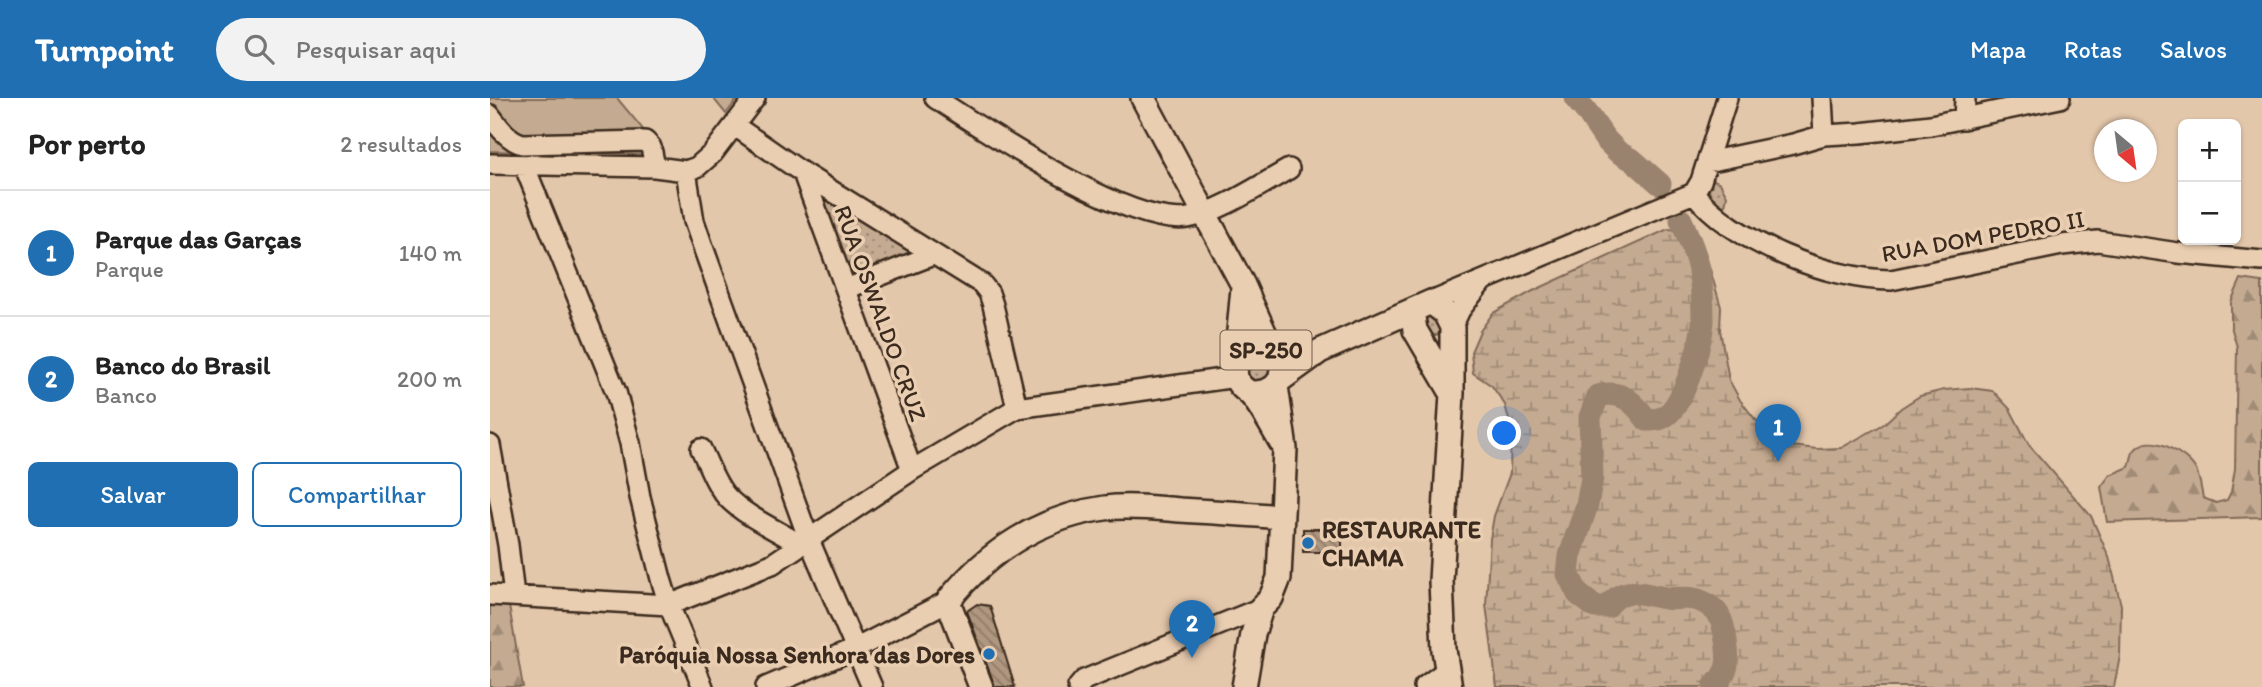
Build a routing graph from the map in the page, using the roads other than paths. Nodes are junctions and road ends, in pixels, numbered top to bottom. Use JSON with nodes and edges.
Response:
{"nodes":[{"id":1,"x":755,"y":98,"type":"edge"},
{"id":2,"x":935,"y":98,"type":"edge"},
{"id":3,"x":1143,"y":98,"type":"edge"},
{"id":4,"x":1156,"y":98,"type":"edge"},
{"id":5,"x":1727,"y":98,"type":"edge"},
{"id":6,"x":1822,"y":98,"type":"edge"},
{"id":7,"x":1965,"y":98,"type":"edge"},
{"id":8,"x":2060,"y":98,"type":"edge"},
{"id":9,"x":490,"y":115,"type":"edge"},
{"id":10,"x":1964,"y":119,"type":"junction"},
{"id":11,"x":735,"y":126,"type":"junction"},
{"id":12,"x":1824,"y":135,"type":"junction"},
{"id":13,"x":1172,"y":149,"type":"junction"},
{"id":14,"x":1707,"y":162,"type":"junction"},
{"id":15,"x":490,"y":164,"type":"edge"},
{"id":16,"x":524,"y":165,"type":"junction"},
{"id":17,"x":655,"y":167,"type":"junction"},
{"id":18,"x":1289,"y":169,"type":"dead end"},
{"id":19,"x":686,"y":171,"type":"junction"},
{"id":20,"x":803,"y":173,"type":"junction"},
{"id":21,"x":1694,"y":193,"type":"junction"},
{"id":22,"x":1205,"y":214,"type":"junction"},
{"id":23,"x":933,"y":255,"type":"junction"},
{"id":24,"x":2262,"y":261,"type":"edge"},
{"id":25,"x":1483,"y":279,"type":"junction"},
{"id":26,"x":1243,"y":285,"type":"junction"},
{"id":27,"x":846,"y":289,"type":"junction"},
{"id":28,"x":1421,"y":306,"type":"junction"},
{"id":29,"x":1378,"y":326,"type":"junction"},
{"id":30,"x":1452,"y":327,"type":"junction"},
{"id":31,"x":1422,"y":342,"type":"junction"},
{"id":32,"x":1277,"y":369,"type":"junction"},
{"id":33,"x":1241,"y":378,"type":"junction"},
{"id":34,"x":1452,"y":393,"type":"junction"},
{"id":35,"x":1017,"y":408,"type":"junction"},
{"id":36,"x":490,"y":445,"type":"edge"},
{"id":37,"x":701,"y":449,"type":"dead end"},
{"id":38,"x":1285,"y":449,"type":"junction"},
{"id":39,"x":912,"y":470,"type":"junction"},
{"id":40,"x":1281,"y":517,"type":"junction"},
{"id":41,"x":805,"y":543,"type":"junction"},
{"id":42,"x":490,"y":595,"type":"edge"},
{"id":43,"x":514,"y":596,"type":"junction"},
{"id":44,"x":948,"y":601,"type":"junction"},
{"id":45,"x":669,"y":605,"type":"junction"},
{"id":46,"x":1261,"y":608,"type":"junction"},
{"id":47,"x":855,"y":649,"type":"junction"},
{"id":48,"x":1449,"y":678,"type":"edge"},
{"id":49,"x":703,"y":687,"type":"edge"},
{"id":50,"x":765,"y":687,"type":"edge"},
{"id":51,"x":872,"y":687,"type":"edge"},
{"id":52,"x":981,"y":687,"type":"edge"},
{"id":53,"x":1078,"y":687,"type":"edge"},
{"id":54,"x":1244,"y":687,"type":"edge"},
{"id":55,"x":1424,"y":687,"type":"edge"}],
"edges":[{"from":1,"to":11,"type":"street"},
{"from":2,"to":22,"type":"street"},
{"from":3,"to":13,"type":"main road","number":"SP-250"},
{"from":4,"to":13,"type":"main road","number":"SP-250"},
{"from":5,"to":14,"type":"street"},
{"from":6,"to":12,"type":"street"},
{"from":7,"to":10,"type":"street"},
{"from":8,"to":10,"type":"street"},
{"from":9,"to":17,"type":"street"},
{"from":10,"to":12,"type":"street"},
{"from":11,"to":19,"type":"street"},
{"from":11,"to":20,"type":"street"},
{"from":12,"to":14,"type":"street"},
{"from":13,"to":22,"type":"main road","number":"SP-250"},
{"from":14,"to":21,"type":"street"},
{"from":15,"to":16,"type":"street"},
{"from":16,"to":17,"type":"street"},
{"from":16,"to":45,"type":"street"},
{"from":17,"to":19,"type":"street"},
{"from":18,"to":22,"type":"street"},
{"from":19,"to":41,"type":"street"},
{"from":20,"to":23,"type":"street"},
{"from":20,"to":27,"type":"street","name":"RUA OSWALDO CRUZ"},
{"from":21,"to":24,"type":"street","name":"RUA DOM PEDRO II"},
{"from":21,"to":25,"type":"street"},
{"from":22,"to":26,"type":"main road","number":"SP-250"},
{"from":23,"to":27,"type":"street"},
{"from":23,"to":35,"type":"street"},
{"from":25,"to":28,"type":"street","number":"SP-250"},
{"from":25,"to":30,"type":"street"},
{"from":26,"to":32,"type":"main road","number":"SP-250"},
{"from":26,"to":33,"type":"main road","number":"SP-250"},
{"from":27,"to":39,"type":"street","name":"RUA OSWALDO CRUZ"},
{"from":28,"to":29,"type":"main road","number":"SP-250"},
{"from":28,"to":30,"type":"main road"},
{"from":28,"to":31,"type":"main road"},
{"from":29,"to":31,"type":"main road"},
{"from":29,"to":32,"type":"main road","number":"SP-250"},
{"from":30,"to":31,"type":"main road"},
{"from":30,"to":34,"type":"main road"},
{"from":31,"to":34,"type":"main road"},
{"from":32,"to":33,"type":"main road","number":"SP-250"},
{"from":32,"to":33,"type":"main road","number":"SP-250"},
{"from":32,"to":38,"type":"main road"},
{"from":33,"to":35,"type":"street"},
{"from":33,"to":38,"type":"main road"},
{"from":34,"to":48,"type":"main road"},
{"from":35,"to":39,"type":"street"},
{"from":36,"to":43,"type":"street"},
{"from":37,"to":41,"type":"street"},
{"from":38,"to":40,"type":"main road"},
{"from":39,"to":41,"type":"street"},
{"from":40,"to":44,"type":"main road"},
{"from":40,"to":46,"type":"main road"},
{"from":41,"to":45,"type":"street"},
{"from":41,"to":47,"type":"street"},
{"from":42,"to":43,"type":"street"},
{"from":43,"to":45,"type":"street"},
{"from":44,"to":47,"type":"street"},
{"from":44,"to":52,"type":"main road"},
{"from":45,"to":49,"type":"street"},
{"from":46,"to":53,"type":"street"},
{"from":46,"to":54,"type":"main road"},
{"from":47,"to":50,"type":"street"},
{"from":47,"to":51,"type":"street"},
{"from":48,"to":55,"type":"street"}]}
